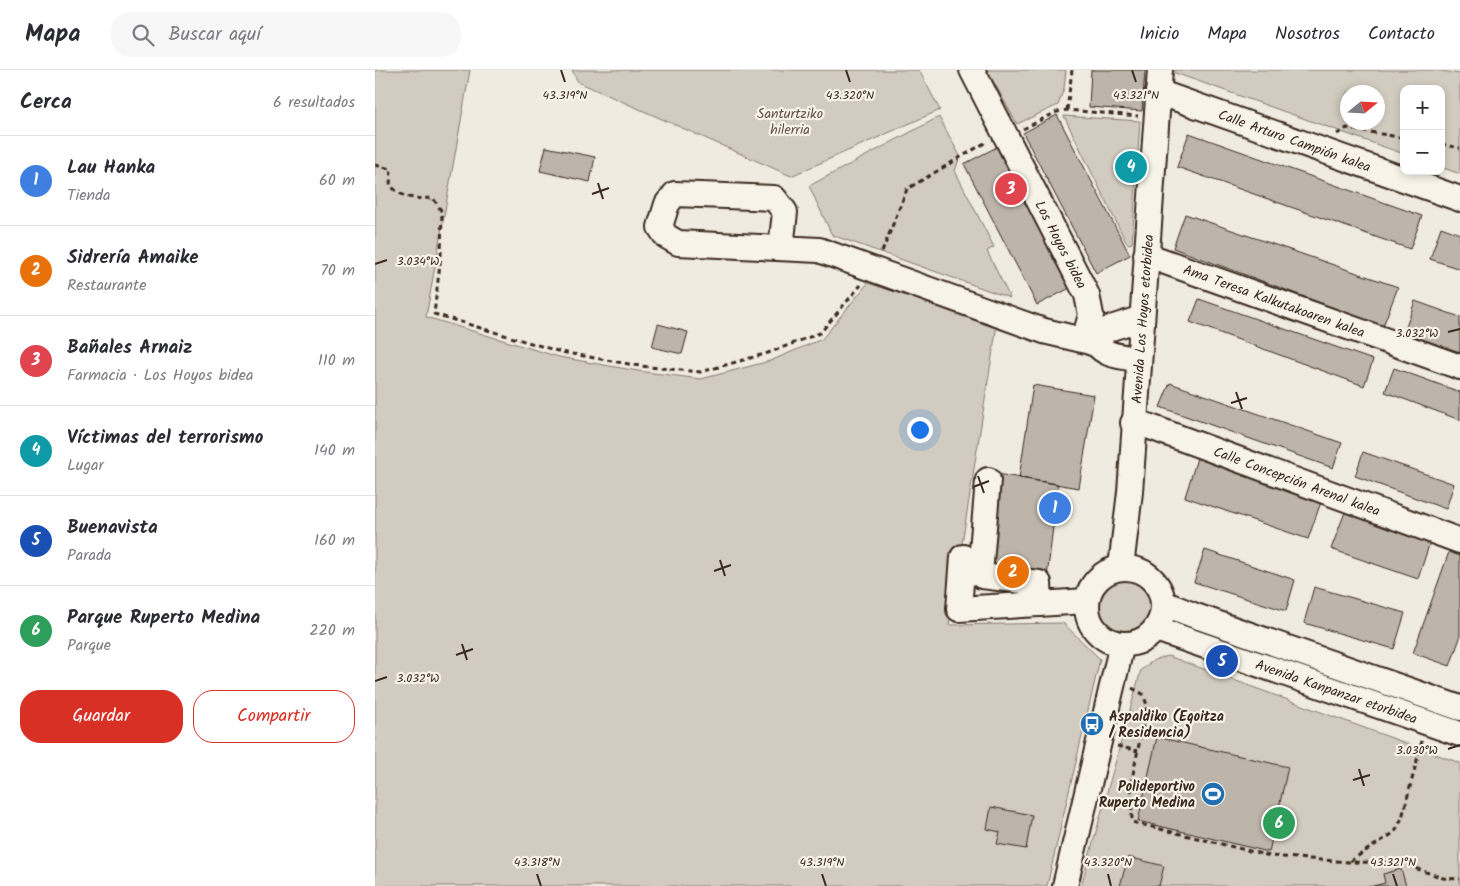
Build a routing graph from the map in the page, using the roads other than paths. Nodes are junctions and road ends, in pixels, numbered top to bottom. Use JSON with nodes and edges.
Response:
{"nodes":[{"id":1,"x":972,"y":70,"type":"edge"},
{"id":2,"x":1159,"y":81,"type":"edge"},
{"id":3,"x":1460,"y":199,"type":"edge"},
{"id":4,"x":781,"y":248,"type":"junction"},
{"id":5,"x":1146,"y":255,"type":"junction"},
{"id":6,"x":1142,"y":318,"type":"junction"},
{"id":7,"x":1094,"y":343,"type":"junction"},
{"id":8,"x":1139,"y":359,"type":"junction"},
{"id":9,"x":1460,"y":367,"type":"edge"},
{"id":10,"x":1133,"y":423,"type":"junction"},
{"id":11,"x":988,"y":480,"type":"dead end"},
{"id":12,"x":1460,"y":540,"type":"edge"},
{"id":13,"x":963,"y":557,"type":"dead end"},
{"id":14,"x":1121,"y":567,"type":"junction"},
{"id":15,"x":1087,"y":601,"type":"junction"},
{"id":16,"x":1163,"y":603,"type":"junction"},
{"id":17,"x":1040,"y":604,"type":"junction"},
{"id":18,"x":1156,"y":629,"type":"junction"},
{"id":19,"x":1123,"y":644,"type":"junction"},
{"id":20,"x":1460,"y":709,"type":"edge"},
{"id":21,"x":1428,"y":730,"type":"junction"},
{"id":22,"x":1460,"y":734,"type":"edge"},
{"id":23,"x":1065,"y":886,"type":"edge"}],
"edges":[{"from":1,"to":7,"type":"street","name":"Los Hoyos bidea"},
{"from":2,"to":3,"type":"street","name":"Calle Arturo Campión kalea"},
{"from":2,"to":5,"type":"street","name":"Avenida Los Hoyos etorbidea"},
{"from":4,"to":4,"type":"street"},
{"from":4,"to":7,"type":"street"},
{"from":5,"to":6,"type":"street","name":"Avenida Los Hoyos etorbidea"},
{"from":5,"to":9,"type":"street","name":"Ama Teresa Kalkutakoaren kalea"},
{"from":6,"to":7,"type":"street"},
{"from":6,"to":8,"type":"street","name":"Avenida Los Hoyos etorbidea"},
{"from":7,"to":8,"type":"street"},
{"from":8,"to":10,"type":"street","name":"Avenida Los Hoyos etorbidea"},
{"from":10,"to":12,"type":"street","name":"Calle Concepción Arenal kalea"},
{"from":10,"to":14,"type":"street","name":"Avenida Los Hoyos etorbidea"},
{"from":11,"to":17,"type":"street"},
{"from":13,"to":17,"type":"street"},
{"from":14,"to":15,"type":"street"},
{"from":14,"to":16,"type":"street"},
{"from":15,"to":17,"type":"street"},
{"from":15,"to":19,"type":"street"},
{"from":16,"to":18,"type":"street"},
{"from":16,"to":20,"type":"street","name":"Avenida Kanpanzar etorbidea"},
{"from":18,"to":19,"type":"street"},
{"from":18,"to":21,"type":"street","name":"Avenida Kanpanzar etorbidea"},
{"from":19,"to":23,"type":"street"},
{"from":20,"to":21,"type":"street"},
{"from":21,"to":22,"type":"street","name":"Avenida Kanpanzar etorbidea"}]}
